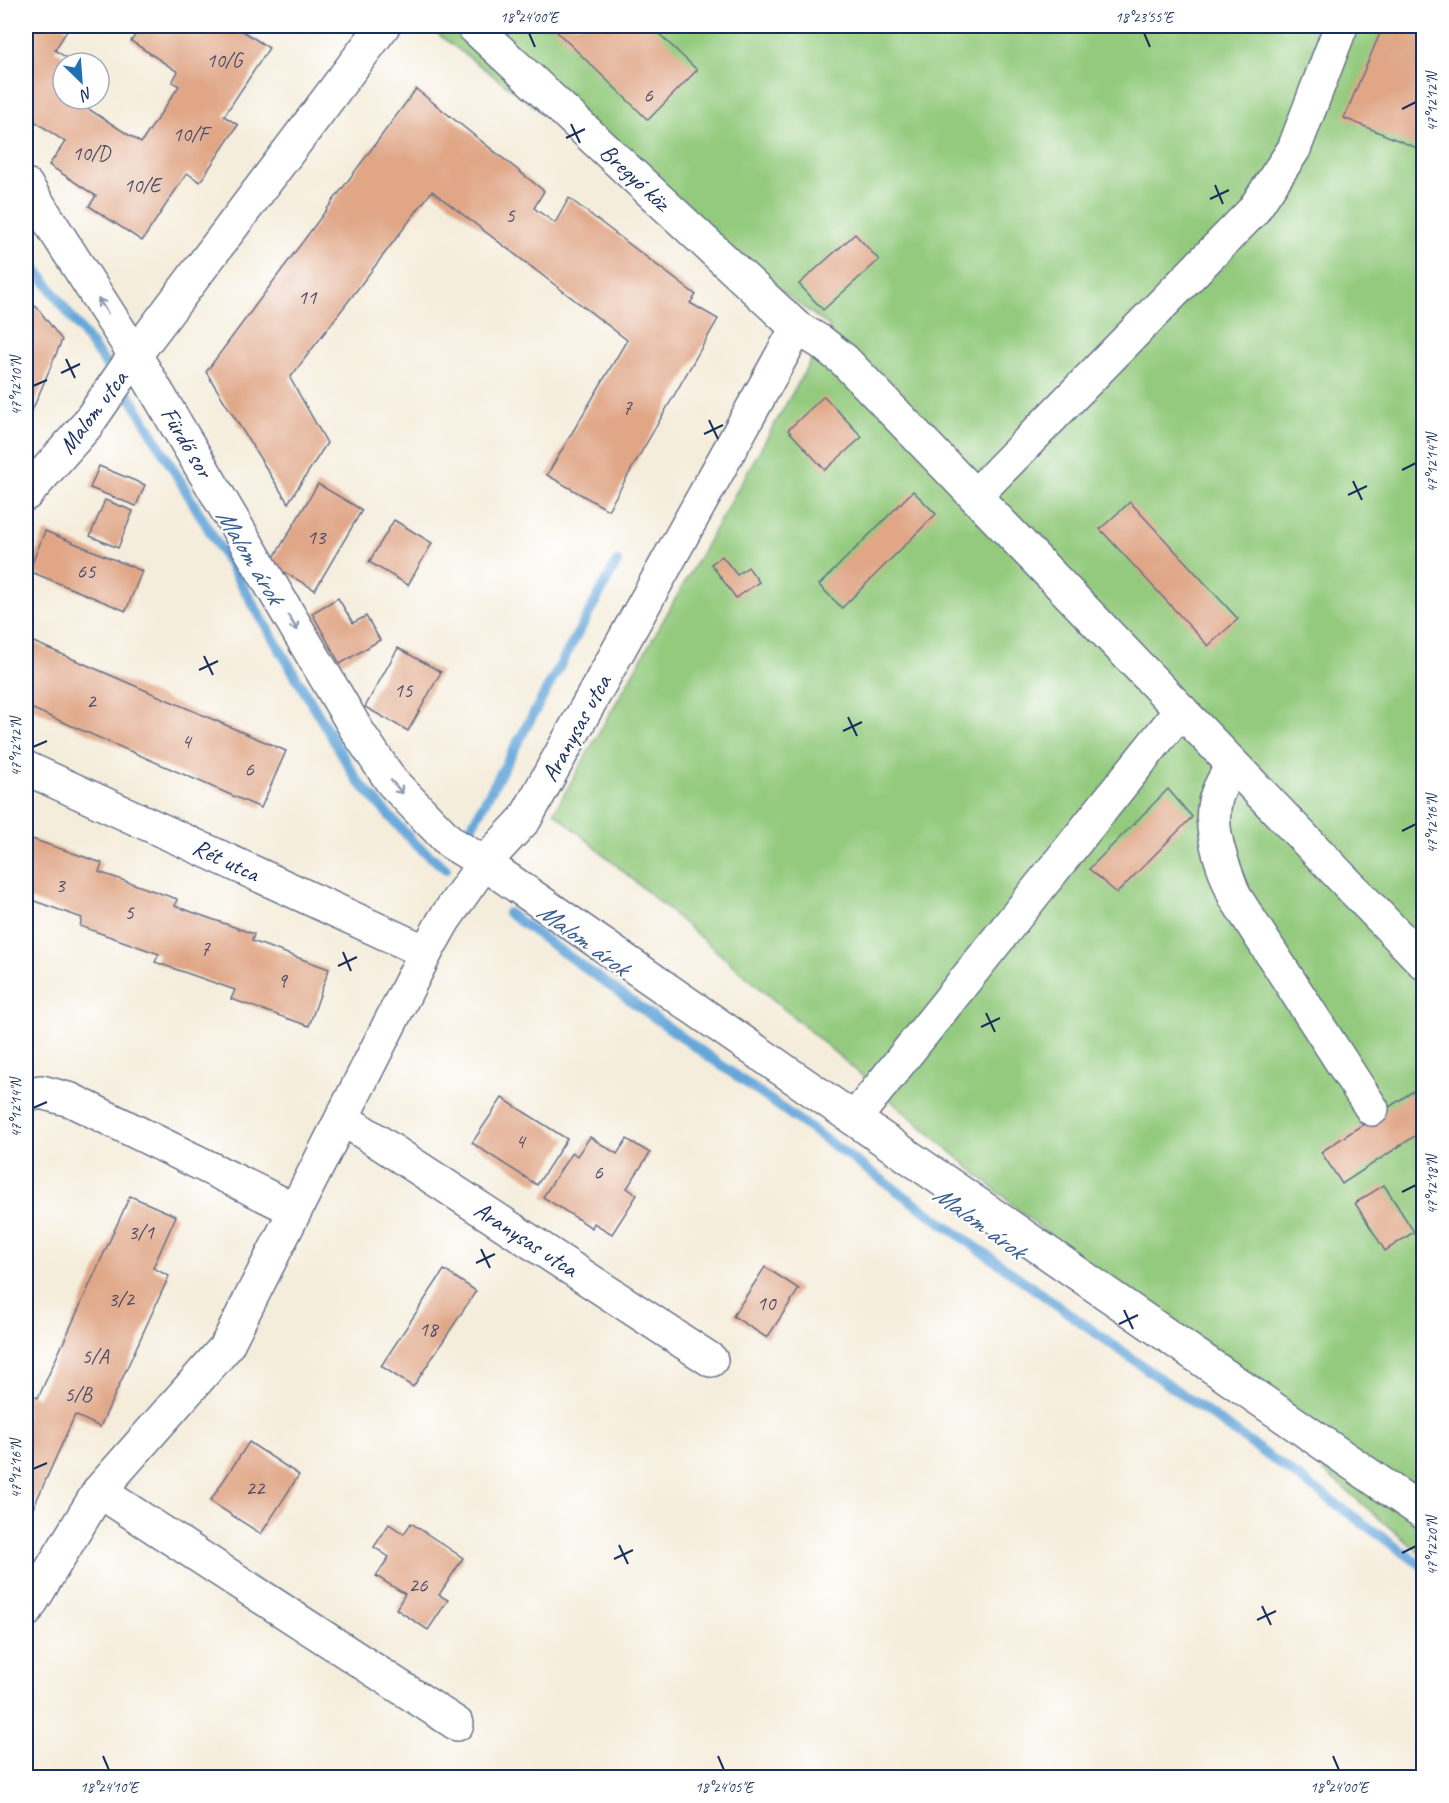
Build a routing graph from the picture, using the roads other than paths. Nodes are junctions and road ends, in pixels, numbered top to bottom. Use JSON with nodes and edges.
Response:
{"nodes":[{"id":1,"x":383,"y":26,"type":"edge"},
{"id":2,"x":473,"y":26,"type":"edge"},
{"id":3,"x":1341,"y":26,"type":"edge"},
{"id":4,"x":26,"y":185,"type":"edge"},
{"id":5,"x":797,"y":328,"type":"junction"},
{"id":6,"x":135,"y":355,"type":"junction"},
{"id":7,"x":26,"y":494,"type":"edge"},
{"id":8,"x":975,"y":496,"type":"junction"},
{"id":9,"x":1181,"y":710,"type":"junction"},
{"id":10,"x":1232,"y":765,"type":"junction"},
{"id":11,"x":26,"y":768,"type":"edge"},
{"id":12,"x":484,"y":862,"type":"junction"},
{"id":13,"x":426,"y":952,"type":"junction"},
{"id":14,"x":1424,"y":963,"type":"edge"},
{"id":15,"x":26,"y":1095,"type":"edge"},
{"id":16,"x":1372,"y":1109,"type":"dead end"},
{"id":17,"x":342,"y":1118,"type":"junction"},
{"id":18,"x":855,"y":1118,"type":"junction"},
{"id":19,"x":295,"y":1210,"type":"junction"},
{"id":20,"x":711,"y":1360,"type":"dead end"},
{"id":21,"x":99,"y":1491,"type":"junction"},
{"id":22,"x":1424,"y":1513,"type":"edge"},
{"id":23,"x":26,"y":1611,"type":"edge"},
{"id":24,"x":457,"y":1724,"type":"dead end"}],
"edges":[{"from":1,"to":6,"type":"street"},
{"from":2,"to":5,"type":"street","name":"Bregyó köz"},
{"from":3,"to":8,"type":"street"},
{"from":6,"to":4,"type":"street","name":"Fürdő sor","one_way":true},
{"from":5,"to":8,"type":"street","name":"Bregyó köz"},
{"from":5,"to":12,"type":"street","name":"Aranysas utca"},
{"from":6,"to":7,"type":"street","name":"Malom utca"},
{"from":6,"to":12,"type":"street","name":"Fürdő sor","one_way":true},
{"from":8,"to":9,"type":"street","name":"Bregyó köz"},
{"from":9,"to":10,"type":"street","name":"Bregyó köz"},
{"from":9,"to":18,"type":"street"},
{"from":10,"to":14,"type":"street","name":"Bregyó köz"},
{"from":10,"to":16,"type":"street"},
{"from":11,"to":13,"type":"street","name":"Rét utca"},
{"from":12,"to":13,"type":"street","name":"Aranysas utca"},
{"from":12,"to":18,"type":"street","name":"Fürdő sor"},
{"from":13,"to":17,"type":"street","name":"Aranysas utca"},
{"from":15,"to":19,"type":"street"},
{"from":17,"to":19,"type":"street","name":"Aranysas utca"},
{"from":17,"to":20,"type":"street","name":"Aranysas utca"},
{"from":18,"to":22,"type":"street","name":"Fürdő sor"},
{"from":19,"to":21,"type":"street","name":"Aranysas utca"},
{"from":21,"to":23,"type":"street","name":"Aranysas utca"},
{"from":21,"to":24,"type":"street"}]}
